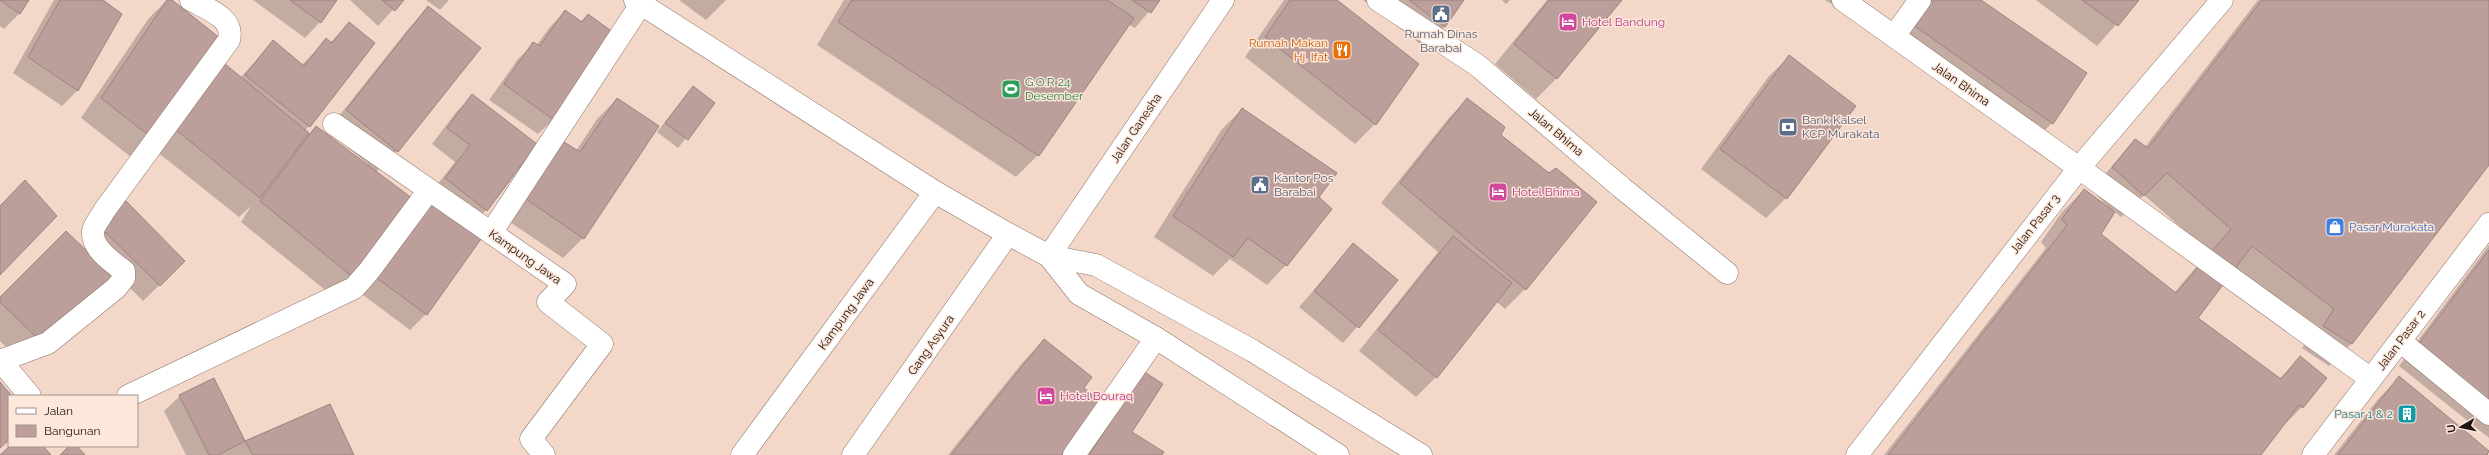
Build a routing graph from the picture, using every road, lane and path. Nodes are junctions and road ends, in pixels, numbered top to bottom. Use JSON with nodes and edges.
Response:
{"nodes":[{"id":1,"x":191,"y":0,"type":"edge"},
{"id":2,"x":1223,"y":0,"type":"edge"},
{"id":3,"x":1378,"y":0,"type":"edge"},
{"id":4,"x":1842,"y":0,"type":"edge"},
{"id":5,"x":1920,"y":0,"type":"edge"},
{"id":6,"x":2222,"y":0,"type":"edge"},
{"id":7,"x":638,"y":2,"type":"edge"},
{"id":8,"x":1894,"y":36,"type":"junction"},
{"id":9,"x":334,"y":124,"type":"dead end"},
{"id":10,"x":2079,"y":168,"type":"junction"},
{"id":11,"x":429,"y":190,"type":"junction"},
{"id":12,"x":935,"y":192,"type":"junction"},
{"id":13,"x":2489,"y":224,"type":"edge"},
{"id":14,"x":491,"y":233,"type":"junction"},
{"id":15,"x":1008,"y":234,"type":"junction"},
{"id":16,"x":1049,"y":256,"type":"junction"},
{"id":17,"x":1727,"y":273,"type":"dead end"},
{"id":18,"x":1156,"y":338,"type":"junction"},
{"id":19,"x":2400,"y":341,"type":"junction"},
{"id":20,"x":0,"y":361,"type":"edge"},
{"id":21,"x":2371,"y":379,"type":"junction"},
{"id":22,"x":29,"y":395,"type":"edge"},
{"id":23,"x":130,"y":395,"type":"edge"},
{"id":24,"x":2489,"y":414,"type":"edge"},
{"id":25,"x":544,"y":455,"type":"edge"},
{"id":26,"x":742,"y":455,"type":"edge"},
{"id":27,"x":854,"y":455,"type":"edge"},
{"id":28,"x":1074,"y":455,"type":"edge"},
{"id":29,"x":1338,"y":455,"type":"edge"},
{"id":30,"x":1421,"y":455,"type":"edge"},
{"id":31,"x":1857,"y":455,"type":"edge"},
{"id":32,"x":2314,"y":455,"type":"edge"}],
"edges":[{"from":1,"to":20,"type":"street"},
{"from":2,"to":16,"type":"street","name":"Jalan Ganesha"},
{"from":3,"to":17,"type":"street","name":"Jalan Bhima"},
{"from":4,"to":8,"type":"street","name":"Jalan Bhima"},
{"from":5,"to":8,"type":"street"},
{"from":6,"to":10,"type":"street","name":"Jalan Pasar 3"},
{"from":7,"to":12,"type":"street"},
{"from":7,"to":14,"type":"street"},
{"from":8,"to":10,"type":"street","name":"Jalan Bhima"},
{"from":9,"to":11,"type":"street","name":"Kampung Jawa"},
{"from":10,"to":21,"type":"street","name":"Jalan Bhima"},
{"from":10,"to":31,"type":"street","name":"Jalan Pasar 3"},
{"from":11,"to":14,"type":"street","name":"Kampung Jawa"},
{"from":11,"to":23,"type":"street"},
{"from":12,"to":15,"type":"street"},
{"from":12,"to":26,"type":"street","name":"Kampung Jawa"},
{"from":13,"to":19,"type":"street","name":"Jalan Pasar 2"},
{"from":14,"to":25,"type":"street","name":"Kampung Jawa"},
{"from":15,"to":16,"type":"street"},
{"from":15,"to":27,"type":"street","name":"Gang Asyura"},
{"from":16,"to":18,"type":"street"},
{"from":16,"to":30,"type":"street"},
{"from":18,"to":28,"type":"street"},
{"from":18,"to":29,"type":"street"},
{"from":19,"to":21,"type":"street","name":"Jalan Pasar 2"},
{"from":19,"to":24,"type":"street"},
{"from":20,"to":22,"type":"street"},
{"from":21,"to":32,"type":"street","name":"Jalan Pasar 2"}]}
